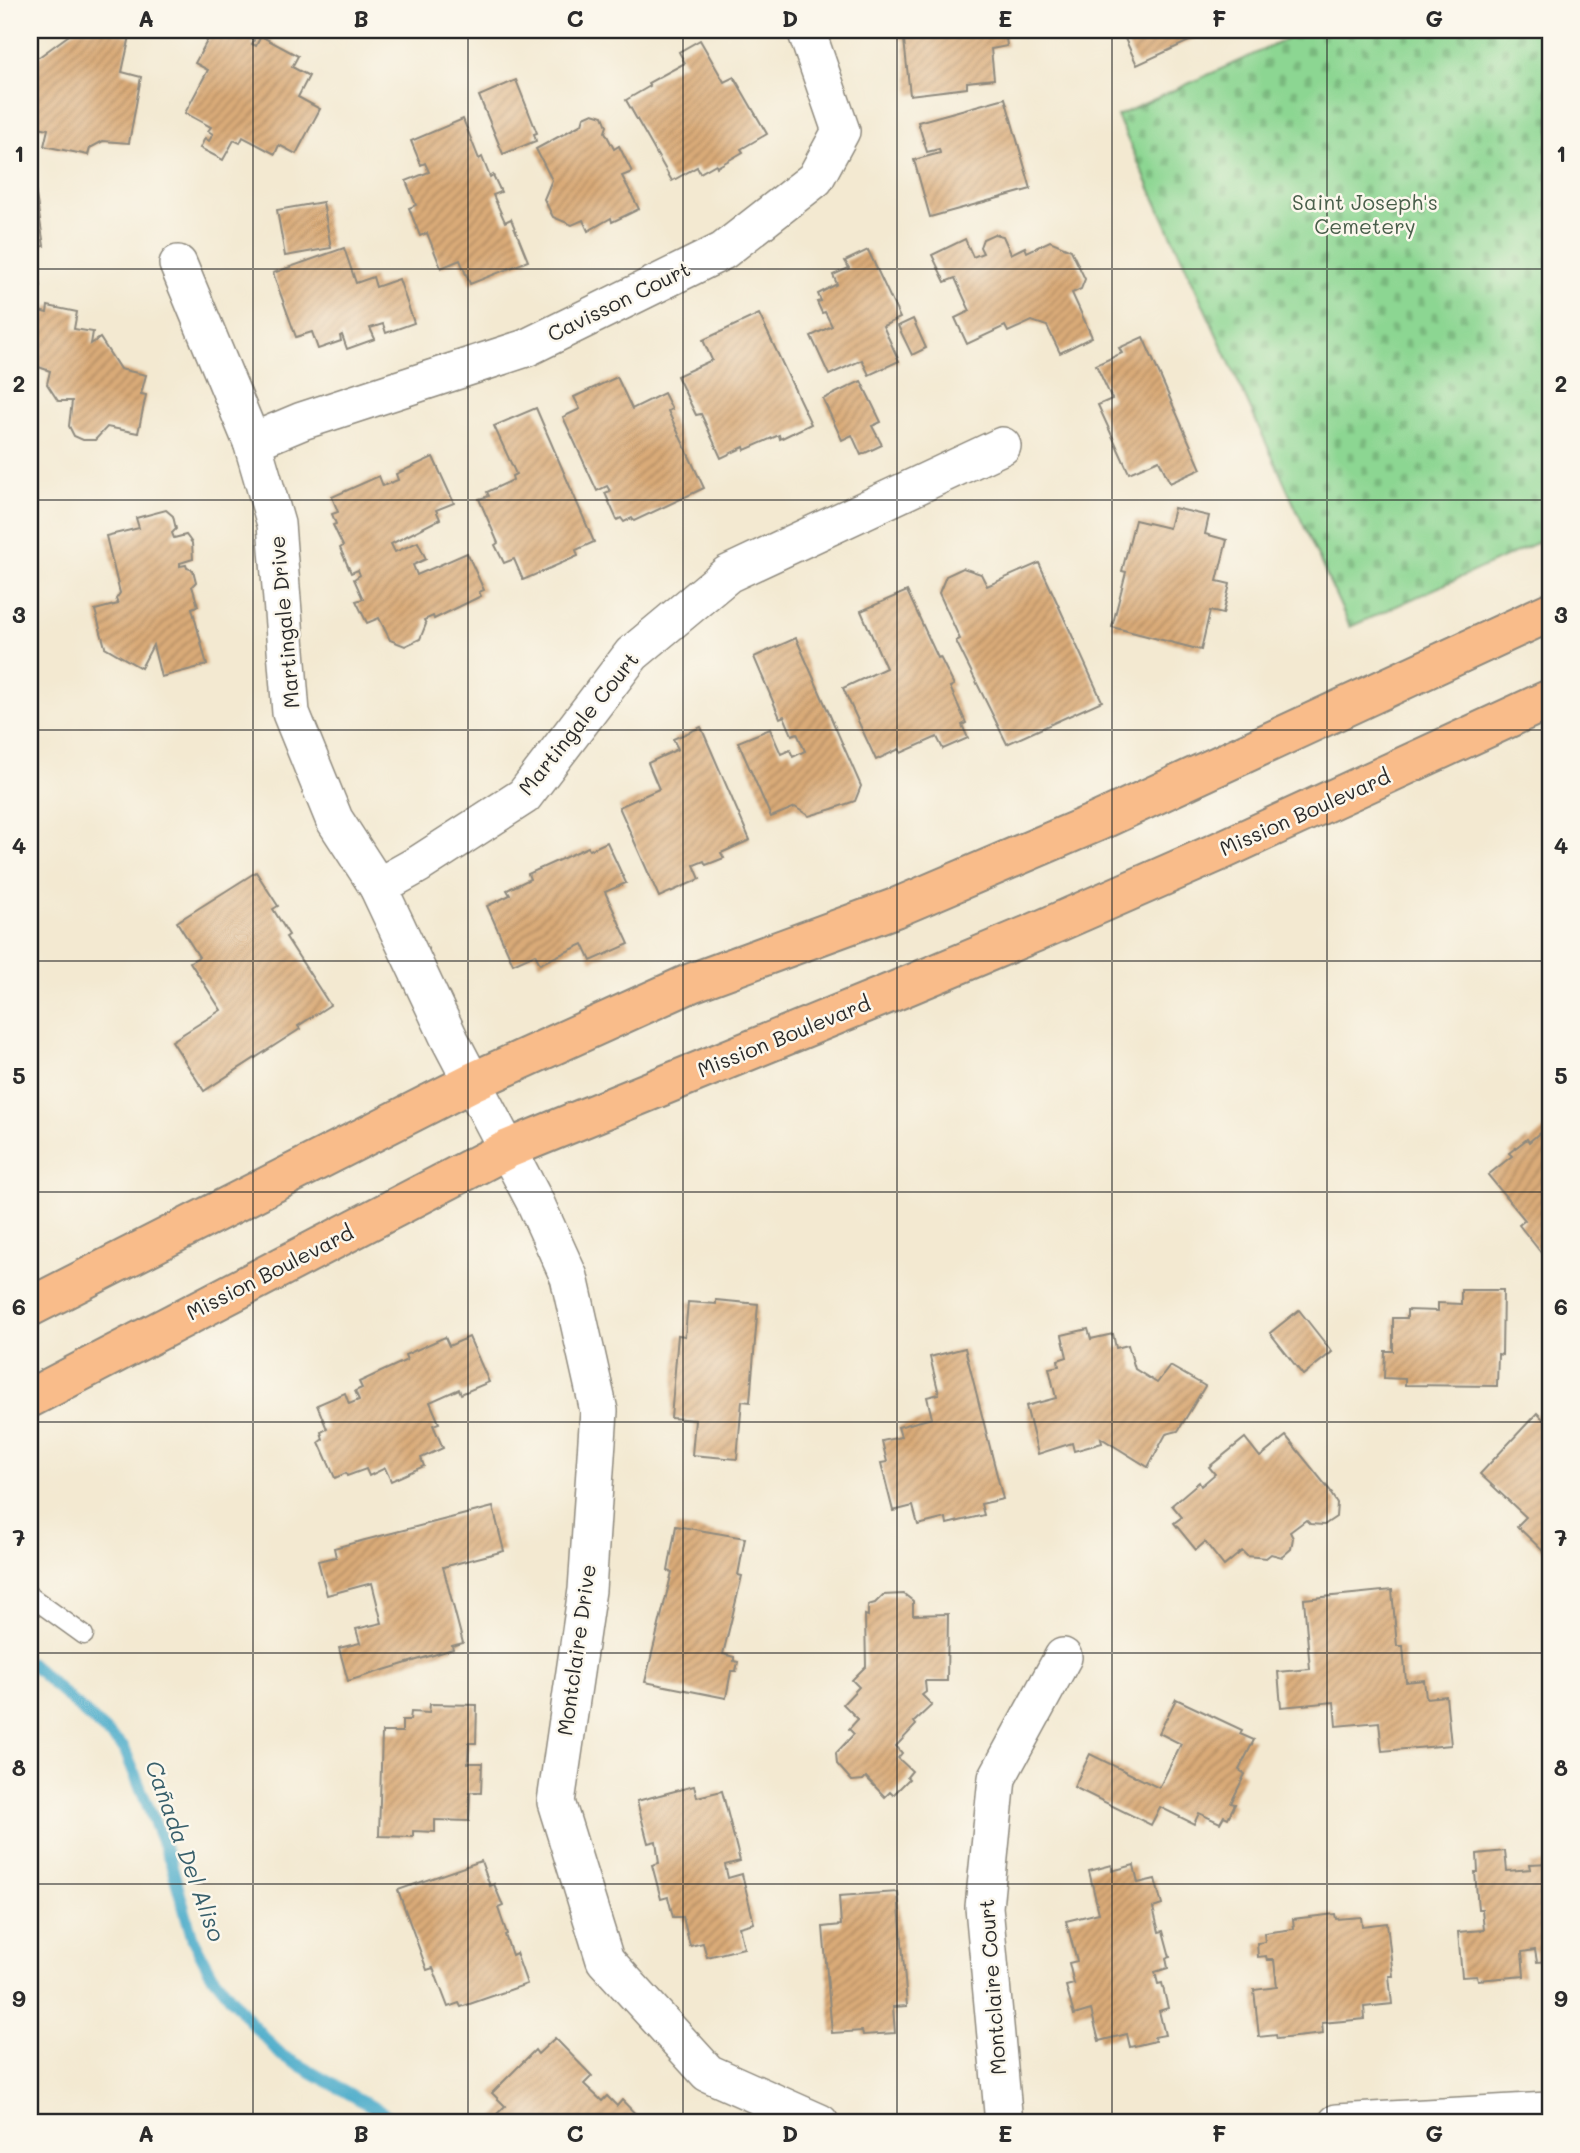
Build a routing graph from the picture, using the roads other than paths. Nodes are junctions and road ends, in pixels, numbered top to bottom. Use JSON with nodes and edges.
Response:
{"nodes":[{"id":1,"x":806,"y":30,"type":"edge"},
{"id":2,"x":178,"y":264,"type":"dead end"},
{"id":3,"x":252,"y":442,"type":"junction"},
{"id":4,"x":1002,"y":446,"type":"dead end"},
{"id":5,"x":1550,"y":612,"type":"edge"},
{"id":6,"x":1550,"y":699,"type":"edge"},
{"id":7,"x":378,"y":887,"type":"junction"},
{"id":8,"x":472,"y":1082,"type":"junction"},
{"id":9,"x":508,"y":1149,"type":"junction"},
{"id":10,"x":30,"y":1307,"type":"edge"},
{"id":11,"x":30,"y":1398,"type":"edge"},
{"id":12,"x":30,"y":1596,"type":"edge"},
{"id":13,"x":84,"y":1635,"type":"dead end"},
{"id":14,"x":1063,"y":1657,"type":"dead end"},
{"id":15,"x":820,"y":2123,"type":"edge"},
{"id":16,"x":1004,"y":2123,"type":"edge"},
{"id":17,"x":1337,"y":2123,"type":"edge"},
{"id":18,"x":1550,"y":2123,"type":"edge"}],
"edges":[{"from":1,"to":3,"type":"street","name":"Cavisson Court"},
{"from":2,"to":3,"type":"street","name":"Martingale Drive"},
{"from":3,"to":7,"type":"street","name":"Martingale Drive"},
{"from":4,"to":7,"type":"street","name":"Martingale Court"},
{"from":5,"to":8,"type":"main road"},
{"from":6,"to":9,"type":"main road","name":"Mission Boulevard"},
{"from":7,"to":8,"type":"street","name":"Martingale Drive"},
{"from":8,"to":9,"type":"street","name":"Montclaire Drive"},
{"from":8,"to":10,"type":"main road"},
{"from":9,"to":11,"type":"main road","name":"Mission Boulevard"},
{"from":9,"to":15,"type":"street","name":"Montclaire Drive"},
{"from":12,"to":13,"type":"lane"},
{"from":14,"to":16,"type":"street","name":"Montclaire Court"},
{"from":17,"to":18,"type":"street"}]}
